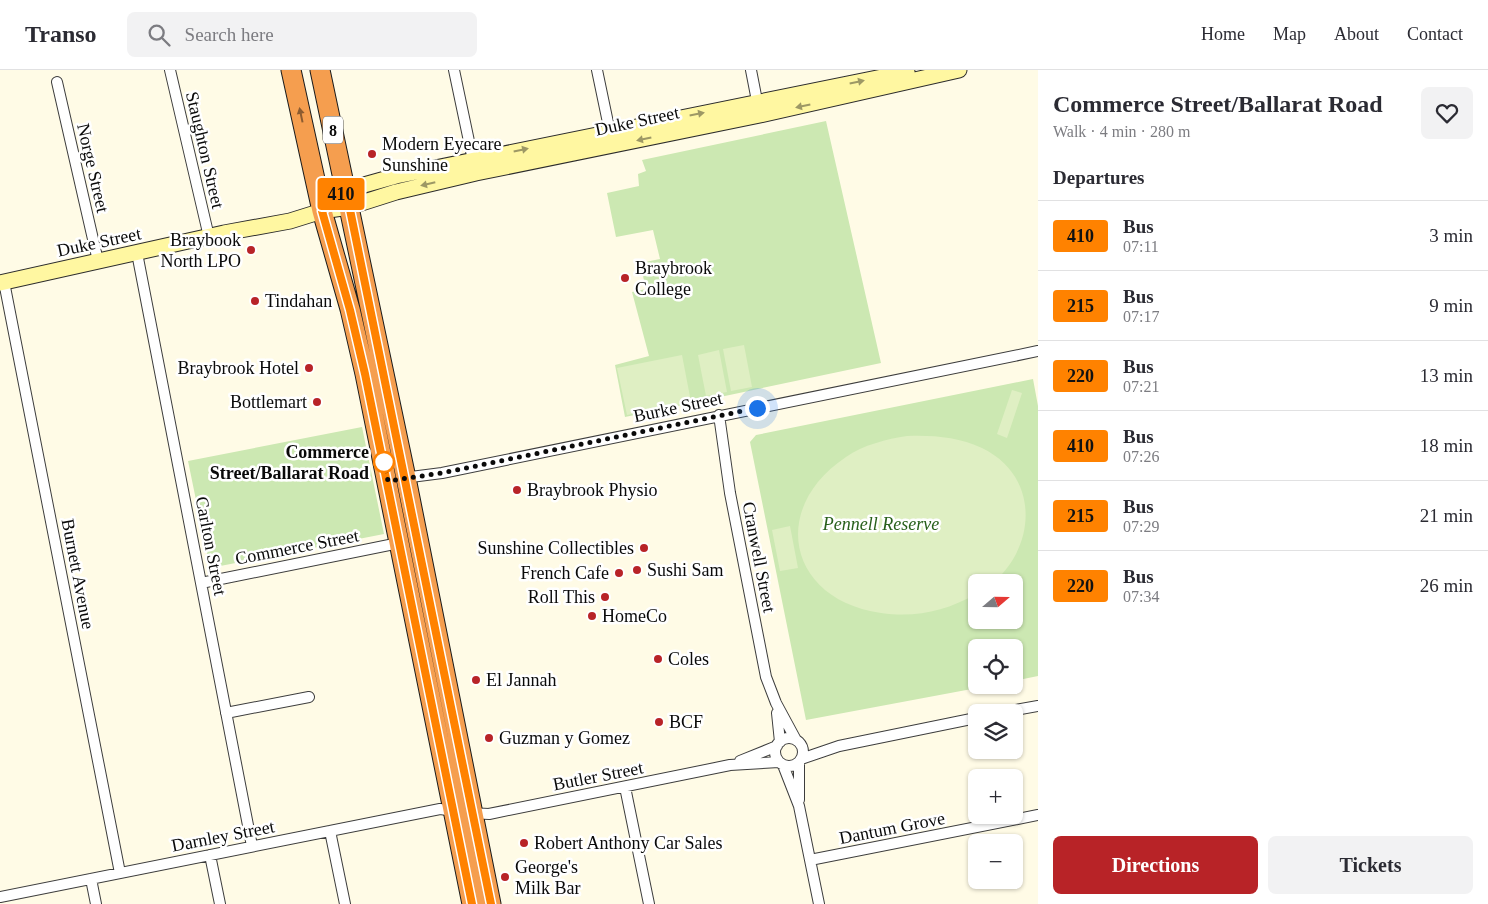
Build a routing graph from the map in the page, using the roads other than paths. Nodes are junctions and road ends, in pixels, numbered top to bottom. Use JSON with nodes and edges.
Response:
{"nodes":[{"id":1,"x":170,"y":70,"type":"edge"},
{"id":2,"x":291,"y":70,"type":"edge"},
{"id":3,"x":320,"y":70,"type":"edge"},
{"id":4,"x":454,"y":70,"type":"edge"},
{"id":5,"x":597,"y":70,"type":"edge"},
{"id":6,"x":751,"y":70,"type":"edge"},
{"id":7,"x":916,"y":70,"type":"edge"},
{"id":8,"x":959,"y":70,"type":"edge"},
{"id":9,"x":900,"y":75,"type":"edge"},
{"id":10,"x":57,"y":82,"type":"dead end"},
{"id":11,"x":759,"y":109,"type":"junction"},
{"id":12,"x":612,"y":138,"type":"junction"},
{"id":13,"x":475,"y":167,"type":"junction"},
{"id":14,"x":348,"y":198,"type":"junction"},
{"id":15,"x":322,"y":211,"type":"junction"},
{"id":16,"x":209,"y":237,"type":"junction"},
{"id":17,"x":137,"y":253,"type":"junction"},
{"id":18,"x":98,"y":261,"type":"junction"},
{"id":19,"x":2,"y":282,"type":"edge"},
{"id":20,"x":1038,"y":351,"type":"edge"},
{"id":21,"x":719,"y":416,"type":"junction"},
{"id":22,"x":442,"y":473,"type":"junction"},
{"id":23,"x":397,"y":479,"type":"junction"},
{"id":24,"x":409,"y":496,"type":"junction"},
{"id":25,"x":399,"y":543,"type":"junction"},
{"id":26,"x":201,"y":582,"type":"junction"},
{"id":27,"x":309,"y":697,"type":"dead end"},
{"id":28,"x":776,"y":703,"type":"junction"},
{"id":29,"x":1038,"y":706,"type":"edge"},
{"id":30,"x":1023,"y":709,"type":"edge"},
{"id":31,"x":226,"y":713,"type":"junction"},
{"id":32,"x":968,"y":720,"type":"edge"},
{"id":33,"x":798,"y":742,"type":"junction"},
{"id":34,"x":778,"y":744,"type":"junction"},
{"id":35,"x":839,"y":746,"type":"junction"},
{"id":36,"x":800,"y":760,"type":"junction"},
{"id":37,"x":781,"y":764,"type":"junction"},
{"id":38,"x":730,"y":765,"type":"junction"},
{"id":39,"x":625,"y":787,"type":"junction"},
{"id":40,"x":799,"y":806,"type":"junction"},
{"id":41,"x":452,"y":811,"type":"junction"},
{"id":42,"x":472,"y":814,"type":"junction"},
{"id":43,"x":1038,"y":815,"type":"edge"},
{"id":44,"x":330,"y":831,"type":"junction"},
{"id":45,"x":252,"y":846,"type":"junction"},
{"id":46,"x":210,"y":855,"type":"junction"},
{"id":47,"x":810,"y":860,"type":"junction"},
{"id":48,"x":120,"y":872,"type":"junction"},
{"id":49,"x":91,"y":878,"type":"junction"},
{"id":50,"x":0,"y":897,"type":"edge"},
{"id":51,"x":96,"y":904,"type":"edge"},
{"id":52,"x":220,"y":904,"type":"edge"},
{"id":53,"x":345,"y":904,"type":"edge"},
{"id":54,"x":472,"y":904,"type":"edge"},
{"id":55,"x":491,"y":904,"type":"edge"},
{"id":56,"x":649,"y":904,"type":"edge"},
{"id":57,"x":819,"y":904,"type":"edge"}],
"edges":[{"from":1,"to":16,"type":"street","name":"Staughton Street"},
{"from":15,"to":2,"type":"highway","number":"8","one_way":true},
{"from":3,"to":14,"type":"highway","number":"8"},
{"from":4,"to":13,"type":"street"},
{"from":5,"to":12,"type":"street"},
{"from":6,"to":11,"type":"street"},
{"from":7,"to":9,"type":"street","name":"Duke Street"},
{"from":8,"to":9,"type":"street","name":"Duke Street"},
{"from":9,"to":11,"type":"street","name":"Duke Street"},
{"from":10,"to":18,"type":"street","name":"Norge Street"},
{"from":11,"to":12,"type":"street","name":"Duke Street"},
{"from":12,"to":13,"type":"street","name":"Duke Street"},
{"from":13,"to":14,"type":"street","name":"Duke Street"},
{"from":14,"to":15,"type":"street","name":"Duke Street"},
{"from":14,"to":23,"type":"highway","number":"8"},
{"from":15,"to":16,"type":"street","name":"Duke Street"},
{"from":15,"to":23,"type":"highway","number":"8"},
{"from":16,"to":17,"type":"street","name":"Duke Street"},
{"from":17,"to":18,"type":"street","name":"Duke Street"},
{"from":17,"to":26,"type":"street","name":"Carlton Street"},
{"from":18,"to":19,"type":"street","name":"Duke Street"},
{"from":19,"to":48,"type":"street","name":"Burnett Avenue"},
{"from":20,"to":21,"type":"street","name":"Burke Street"},
{"from":21,"to":22,"type":"street","name":"Burke Street"},
{"from":21,"to":28,"type":"street","name":"Cranwell Street"},
{"from":22,"to":23,"type":"street","name":"Burke Street"},
{"from":22,"to":24,"type":"street","name":"Burke Street"},
{"from":23,"to":24,"type":"highway","number":"8"},
{"from":23,"to":25,"type":"highway","number":"8"},
{"from":24,"to":42,"type":"highway","number":"8"},
{"from":25,"to":26,"type":"street","name":"Commerce Street"},
{"from":25,"to":41,"type":"highway","number":"8"},
{"from":26,"to":31,"type":"street","name":"Carlton Street"},
{"from":27,"to":31,"type":"street"},
{"from":28,"to":33,"type":"street","name":"Cranwell Street"},
{"from":28,"to":34,"type":"street","name":"Cranwell Street"},
{"from":29,"to":30,"type":"street"},
{"from":31,"to":45,"type":"street","name":"Carlton Street"},
{"from":32,"to":35,"type":"street"},
{"from":33,"to":34,"type":"street"},
{"from":33,"to":35,"type":"street"},
{"from":33,"to":36,"type":"street"},
{"from":34,"to":37,"type":"street"},
{"from":34,"to":38,"type":"street","name":"Butler Street"},
{"from":35,"to":36,"type":"street"},
{"from":36,"to":37,"type":"street"},
{"from":36,"to":40,"type":"street"},
{"from":37,"to":38,"type":"street","name":"Butler Street"},
{"from":37,"to":40,"type":"street"},
{"from":38,"to":39,"type":"street","name":"Butler Street"},
{"from":39,"to":42,"type":"street","name":"Butler Street"},
{"from":39,"to":56,"type":"street"},
{"from":40,"to":47,"type":"street"},
{"from":41,"to":42,"type":"street","name":"Butler Street"},
{"from":41,"to":44,"type":"street","name":"Darnley Street"},
{"from":41,"to":54,"type":"highway","number":"8"},
{"from":42,"to":55,"type":"highway","number":"8"},
{"from":43,"to":47,"type":"street","name":"Dantum Grove"},
{"from":44,"to":45,"type":"street","name":"Darnley Street"},
{"from":44,"to":53,"type":"street"},
{"from":45,"to":46,"type":"street","name":"Darnley Street"},
{"from":46,"to":48,"type":"street","name":"Darnley Street"},
{"from":46,"to":52,"type":"street"},
{"from":47,"to":57,"type":"street"},
{"from":48,"to":49,"type":"street","name":"Darnley Street"},
{"from":49,"to":50,"type":"street","name":"Darnley Street"},
{"from":49,"to":51,"type":"street"}]}
